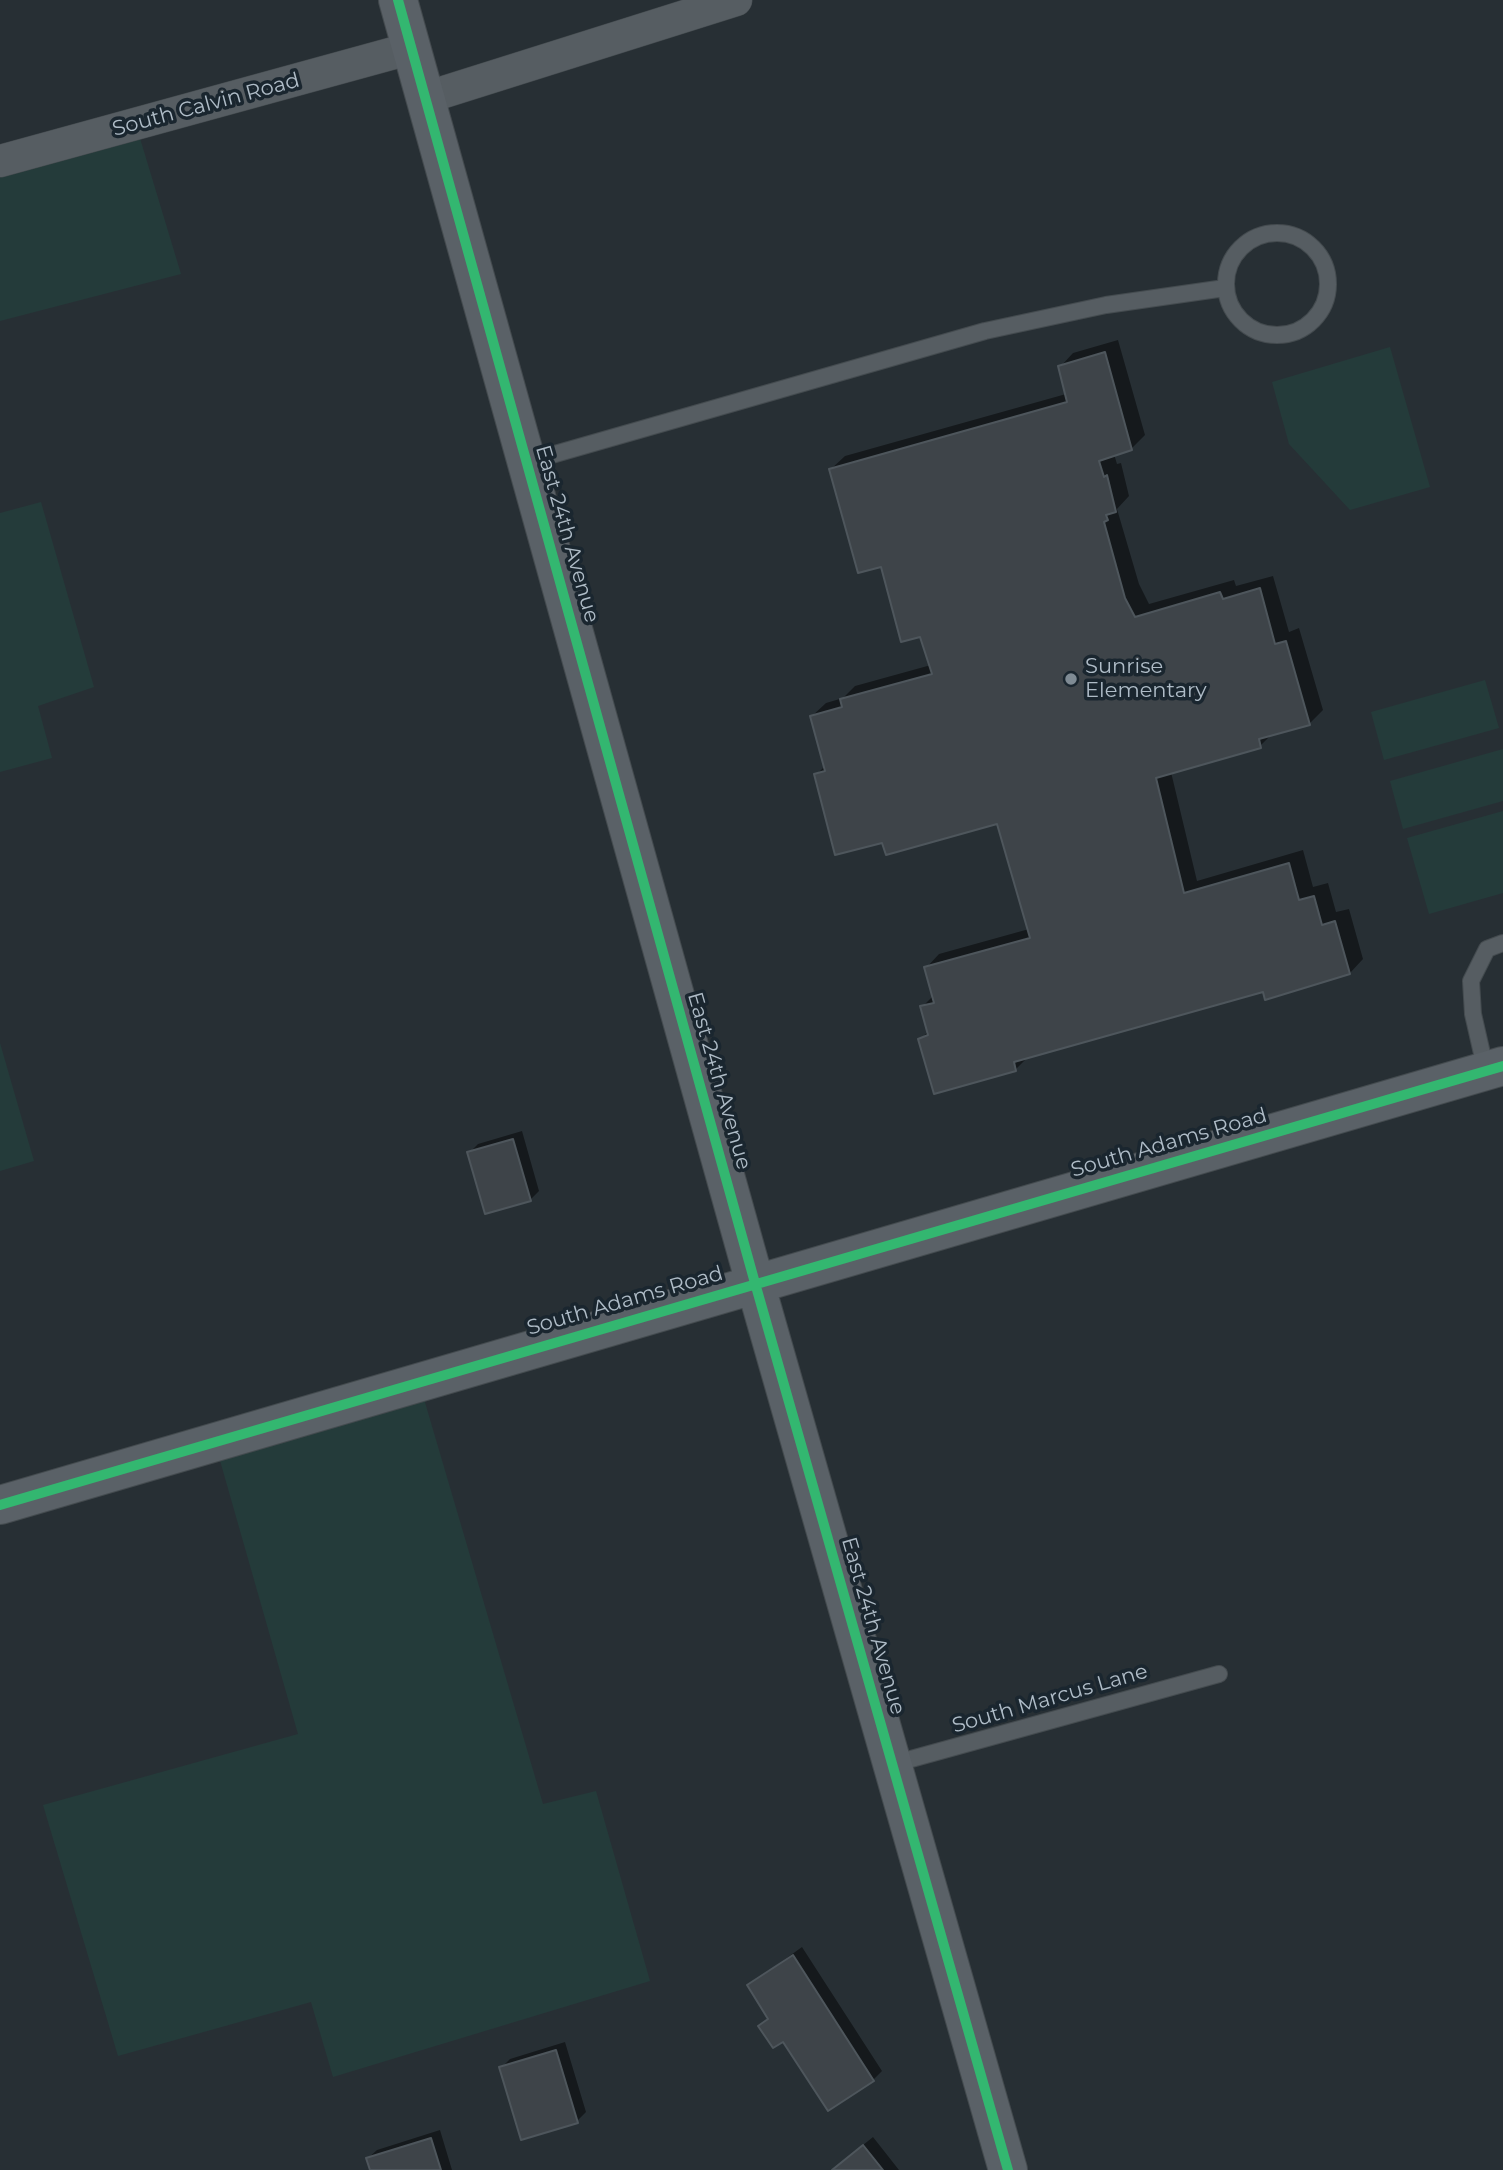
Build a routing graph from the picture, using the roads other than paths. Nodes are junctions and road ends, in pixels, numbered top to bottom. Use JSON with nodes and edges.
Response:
{"nodes":[{"id":1,"x":398,"y":0,"type":"edge"},
{"id":2,"x":736,"y":0,"type":"edge"},
{"id":3,"x":412,"y":48,"type":"junction"},
{"id":4,"x":425,"y":98,"type":"junction"},
{"id":5,"x":0,"y":161,"type":"edge"},
{"id":6,"x":1225,"y":288,"type":"junction"},
{"id":7,"x":527,"y":462,"type":"junction"},
{"id":8,"x":1503,"y":943,"type":"edge"},
{"id":9,"x":1495,"y":1068,"type":"edge"},
{"id":10,"x":755,"y":1283,"type":"junction"},
{"id":11,"x":0,"y":1505,"type":"edge"},
{"id":12,"x":1219,"y":1674,"type":"dead end"},
{"id":13,"x":893,"y":1764,"type":"junction"},
{"id":14,"x":1008,"y":2170,"type":"edge"}],
"edges":[{"from":1,"to":3,"type":"street","name":"East 24th Avenue"},
{"from":2,"to":4,"type":"street"},
{"from":3,"to":4,"type":"street","name":"East 24th Avenue"},
{"from":3,"to":5,"type":"street","name":"South Calvin Road"},
{"from":4,"to":7,"type":"street","name":"East 24th Avenue"},
{"from":6,"to":6,"type":"lane"},
{"from":6,"to":7,"type":"lane"},
{"from":7,"to":10,"type":"street","name":"East 24th Avenue"},
{"from":8,"to":9,"type":"lane"},
{"from":9,"to":10,"type":"street","name":"South Adams Road"},
{"from":10,"to":11,"type":"street","name":"South Adams Road"},
{"from":10,"to":13,"type":"street","name":"East 24th Avenue"},
{"from":12,"to":13,"type":"lane","name":"South Marcus Lane"},
{"from":13,"to":14,"type":"street","name":"East 24th Avenue"}]}
